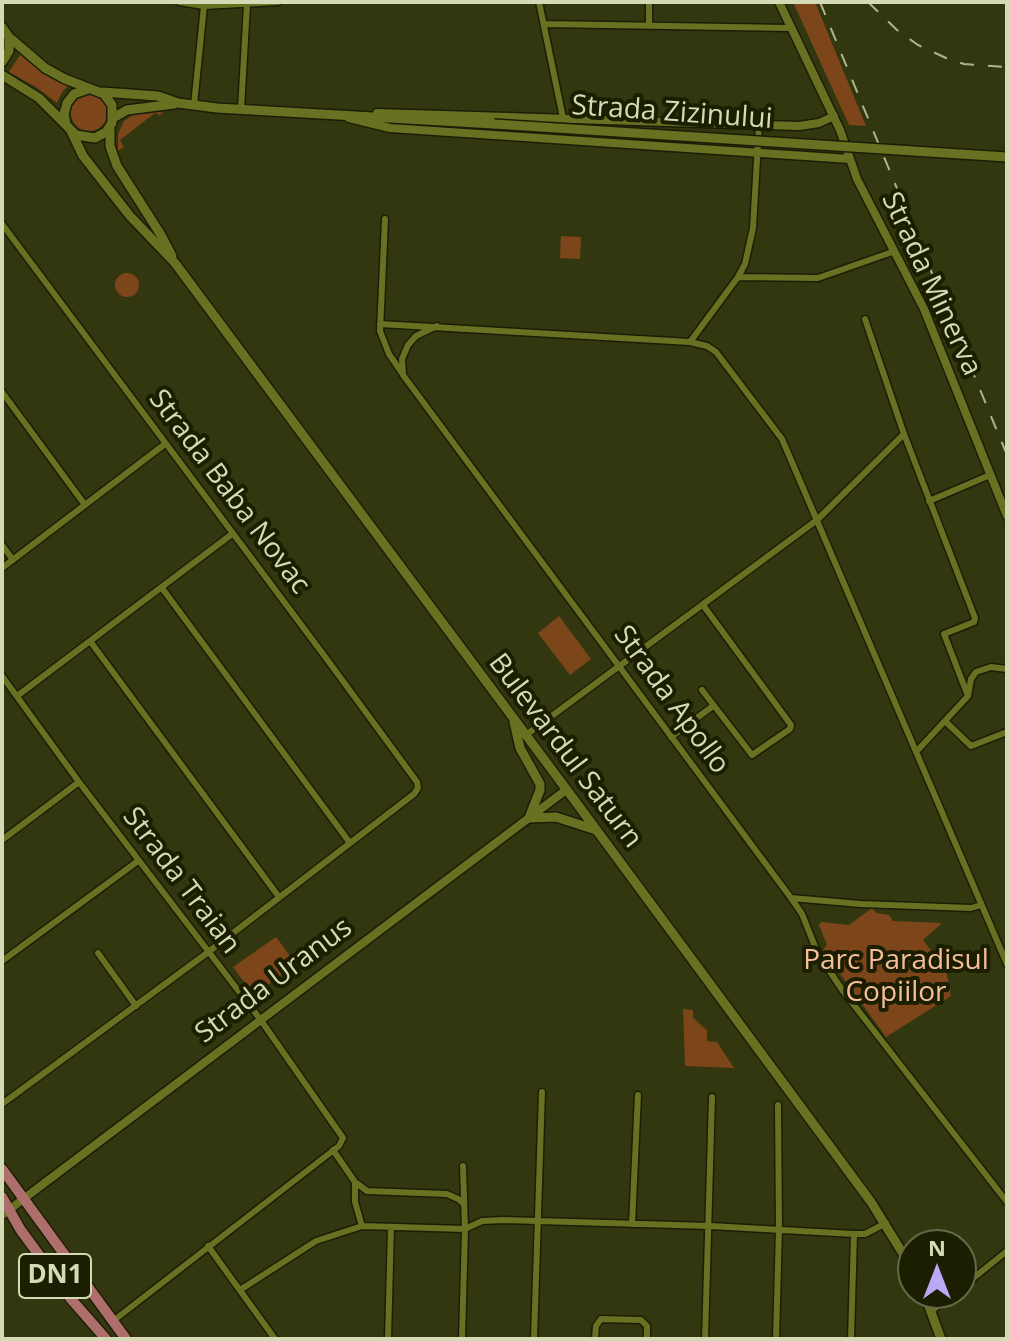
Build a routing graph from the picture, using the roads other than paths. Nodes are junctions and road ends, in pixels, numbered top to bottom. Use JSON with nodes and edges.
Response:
{"nodes":[{"id":1,"x":179,"y":2,"type":"edge"},
{"id":2,"x":277,"y":2,"type":"edge"},
{"id":3,"x":539,"y":2,"type":"edge"},
{"id":4,"x":649,"y":2,"type":"edge"},
{"id":5,"x":779,"y":2,"type":"edge"},
{"id":6,"x":192,"y":3,"type":"edge"},
{"id":7,"x":247,"y":5,"type":"junction"},
{"id":8,"x":204,"y":6,"type":"junction"},
{"id":9,"x":545,"y":24,"type":"junction"},
{"id":10,"x":649,"y":26,"type":"junction"},
{"id":11,"x":2,"y":27,"type":"edge"},
{"id":12,"x":790,"y":28,"type":"junction"},
{"id":13,"x":9,"y":37,"type":"junction"},
{"id":14,"x":2,"y":62,"type":"edge"},
{"id":15,"x":2,"y":75,"type":"edge"},
{"id":16,"x":97,"y":91,"type":"junction"},
{"id":17,"x":178,"y":103,"type":"junction"},
{"id":18,"x":194,"y":105,"type":"junction"},
{"id":19,"x":241,"y":109,"type":"junction"},
{"id":20,"x":333,"y":115,"type":"junction"},
{"id":21,"x":834,"y":116,"type":"junction"},
{"id":22,"x":563,"y":118,"type":"junction"},
{"id":23,"x":111,"y":122,"type":"junction"},
{"id":24,"x":759,"y":125,"type":"junction"},
{"id":25,"x":68,"y":128,"type":"junction"},
{"id":26,"x":758,"y":152,"type":"junction"},
{"id":27,"x":1007,"y":157,"type":"edge"},
{"id":28,"x":850,"y":159,"type":"junction"},
{"id":29,"x":385,"y":219,"type":"dead end"},
{"id":30,"x":2,"y":224,"type":"edge"},
{"id":31,"x":895,"y":251,"type":"junction"},
{"id":32,"x":175,"y":263,"type":"junction"},
{"id":33,"x":738,"y":277,"type":"junction"},
{"id":34,"x":865,"y":319,"type":"dead end"},
{"id":35,"x":380,"y":324,"type":"junction"},
{"id":36,"x":437,"y":326,"type":"junction"},
{"id":37,"x":690,"y":342,"type":"junction"},
{"id":38,"x":403,"y":375,"type":"junction"},
{"id":39,"x":2,"y":392,"type":"edge"},
{"id":40,"x":904,"y":434,"type":"junction"},
{"id":41,"x":165,"y":444,"type":"junction"},
{"id":42,"x":990,"y":475,"type":"junction"},
{"id":43,"x":929,"y":501,"type":"junction"},
{"id":44,"x":85,"y":505,"type":"junction"},
{"id":45,"x":1007,"y":516,"type":"edge"},
{"id":46,"x":817,"y":520,"type":"junction"},
{"id":47,"x":232,"y":534,"type":"junction"},
{"id":48,"x":2,"y":545,"type":"edge"},
{"id":49,"x":13,"y":560,"type":"junction"},
{"id":50,"x":2,"y":568,"type":"edge"},
{"id":51,"x":162,"y":588,"type":"junction"},
{"id":52,"x":703,"y":605,"type":"junction"},
{"id":53,"x":90,"y":641,"type":"junction"},
{"id":54,"x":619,"y":666,"type":"junction"},
{"id":55,"x":1007,"y":669,"type":"edge"},
{"id":56,"x":2,"y":676,"type":"edge"},
{"id":57,"x":702,"y":690,"type":"dead end"},
{"id":58,"x":17,"y":696,"type":"junction"},
{"id":59,"x":968,"y":696,"type":"junction"},
{"id":60,"x":713,"y":706,"type":"junction"},
{"id":61,"x":514,"y":720,"type":"junction"},
{"id":62,"x":946,"y":722,"type":"junction"},
{"id":63,"x":1007,"y":732,"type":"edge"},
{"id":64,"x":526,"y":735,"type":"junction"},
{"id":65,"x":671,"y":737,"type":"junction"},
{"id":66,"x":916,"y":752,"type":"junction"},
{"id":67,"x":79,"y":782,"type":"junction"},
{"id":68,"x":566,"y":790,"type":"junction"},
{"id":69,"x":529,"y":818,"type":"junction"},
{"id":70,"x":596,"y":830,"type":"junction"},
{"id":71,"x":2,"y":840,"type":"edge"},
{"id":72,"x":350,"y":843,"type":"junction"},
{"id":73,"x":138,"y":861,"type":"junction"},
{"id":74,"x":279,"y":897,"type":"junction"},
{"id":75,"x":791,"y":898,"type":"junction"},
{"id":76,"x":981,"y":905,"type":"junction"},
{"id":77,"x":98,"y":953,"type":"dead end"},
{"id":78,"x":207,"y":953,"type":"junction"},
{"id":79,"x":2,"y":961,"type":"edge"},
{"id":80,"x":1007,"y":963,"type":"edge"},
{"id":81,"x":136,"y":1006,"type":"junction"},
{"id":82,"x":260,"y":1019,"type":"junction"},
{"id":83,"x":542,"y":1092,"type":"dead end"},
{"id":84,"x":638,"y":1095,"type":"dead end"},
{"id":85,"x":712,"y":1097,"type":"dead end"},
{"id":86,"x":2,"y":1104,"type":"edge"},
{"id":87,"x":778,"y":1105,"type":"dead end"},
{"id":88,"x":333,"y":1150,"type":"junction"},
{"id":89,"x":463,"y":1166,"type":"dead end"},
{"id":90,"x":2,"y":1169,"type":"edge"},
{"id":91,"x":355,"y":1182,"type":"junction"},
{"id":92,"x":2,"y":1197,"type":"edge"},
{"id":93,"x":24,"y":1198,"type":"junction"},
{"id":94,"x":1007,"y":1202,"type":"edge"},
{"id":95,"x":464,"y":1204,"type":"junction"},
{"id":96,"x":6,"y":1212,"type":"edge"},
{"id":97,"x":538,"y":1221,"type":"junction"},
{"id":98,"x":886,"y":1223,"type":"junction"},
{"id":99,"x":632,"y":1224,"type":"junction"},
{"id":100,"x":362,"y":1226,"type":"junction"},
{"id":101,"x":710,"y":1226,"type":"junction"},
{"id":102,"x":391,"y":1227,"type":"junction"},
{"id":103,"x":465,"y":1229,"type":"junction"},
{"id":104,"x":779,"y":1229,"type":"junction"},
{"id":105,"x":854,"y":1234,"type":"junction"},
{"id":106,"x":897,"y":1242,"type":"edge"},
{"id":107,"x":208,"y":1246,"type":"junction"},
{"id":108,"x":1007,"y":1251,"type":"edge"},
{"id":109,"x":977,"y":1275,"type":"edge"},
{"id":110,"x":240,"y":1290,"type":"junction"},
{"id":111,"x":934,"y":1309,"type":"edge"},
{"id":112,"x":931,"y":1311,"type":"joint"},
{"id":113,"x":113,"y":1321,"type":"junction"},
{"id":114,"x":106,"y":1339,"type":"edge"},
{"id":115,"x":126,"y":1339,"type":"edge"},
{"id":116,"x":275,"y":1339,"type":"edge"},
{"id":117,"x":388,"y":1339,"type":"edge"},
{"id":118,"x":462,"y":1339,"type":"edge"},
{"id":119,"x":534,"y":1339,"type":"edge"},
{"id":120,"x":595,"y":1339,"type":"edge"},
{"id":121,"x":647,"y":1339,"type":"edge"},
{"id":122,"x":705,"y":1339,"type":"edge"},
{"id":123,"x":776,"y":1339,"type":"edge"},
{"id":124,"x":851,"y":1339,"type":"edge"},
{"id":125,"x":941,"y":1339,"type":"edge"}],
"edges":[{"from":1,"to":6,"type":"street"},
{"from":2,"to":7,"type":"street"},
{"from":3,"to":9,"type":"street"},
{"from":4,"to":10,"type":"street"},
{"from":5,"to":12,"type":"street","name":"Strada Minerva"},
{"from":6,"to":8,"type":"street"},
{"from":7,"to":8,"type":"street"},
{"from":7,"to":19,"type":"street"},
{"from":8,"to":18,"type":"street"},
{"from":9,"to":10,"type":"street"},
{"from":9,"to":22,"type":"street"},
{"from":10,"to":12,"type":"street"},
{"from":11,"to":13,"type":"main road","name":"Strada Zizinului"},
{"from":12,"to":21,"type":"street","name":"Strada Minerva"},
{"from":13,"to":14,"type":"main road"},
{"from":13,"to":16,"type":"main road","name":"Strada Zizinului"},
{"from":15,"to":25,"type":"main road","name":"Bulevardul Saturn"},
{"from":16,"to":17,"type":"main road","name":"Strada Zizinului"},
{"from":16,"to":23,"type":"main road"},
{"from":16,"to":25,"type":"main road"},
{"from":17,"to":18,"type":"main road","name":"Strada Zizinului"},
{"from":17,"to":23,"type":"main road","name":"Strada Zizinului"},
{"from":18,"to":19,"type":"main road","name":"Strada Zizinului"},
{"from":19,"to":20,"type":"main road","name":"Strada Zizinului"},
{"from":20,"to":22,"type":"street","name":"Strada Zizinului"},
{"from":20,"to":26,"type":"street","name":"Strada Zizinului"},
{"from":20,"to":27,"type":"main road","name":"Strada Zizinului","bridge":true},
{"from":21,"to":24,"type":"street","name":"Strada Zizinului"},
{"from":21,"to":28,"type":"street","name":"Strada Minerva"},
{"from":22,"to":24,"type":"street","name":"Strada Zizinului"},
{"from":23,"to":25,"type":"main road"},
{"from":23,"to":32,"type":"main road","name":"Bulevardul Saturn"},
{"from":24,"to":26,"type":"street"},
{"from":25,"to":32,"type":"main road","name":"Bulevardul Saturn"},
{"from":26,"to":28,"type":"street","name":"Strada Zizinului"},
{"from":26,"to":33,"type":"street","name":"Strada Zizinului"},
{"from":28,"to":31,"type":"street","name":"Strada Minerva"},
{"from":29,"to":35,"type":"street","name":"Strada Apollo"},
{"from":30,"to":41,"type":"street","name":"Strada Baba Novac"},
{"from":31,"to":33,"type":"street"},
{"from":31,"to":42,"type":"street","name":"Strada Minerva"},
{"from":32,"to":61,"type":"main road","name":"Bulevardul Saturn"},
{"from":33,"to":37,"type":"street","name":"Strada Zizinului"},
{"from":34,"to":40,"type":"street"},
{"from":35,"to":36,"type":"street"},
{"from":35,"to":38,"type":"street","name":"Strada Apollo"},
{"from":36,"to":37,"type":"street"},
{"from":36,"to":38,"type":"street"},
{"from":37,"to":46,"type":"street"},
{"from":38,"to":54,"type":"street","name":"Strada Apollo"},
{"from":39,"to":44,"type":"street"},
{"from":40,"to":43,"type":"street"},
{"from":40,"to":46,"type":"street"},
{"from":41,"to":44,"type":"street"},
{"from":41,"to":47,"type":"street","name":"Strada Baba Novac"},
{"from":42,"to":43,"type":"street"},
{"from":42,"to":45,"type":"street","name":"Strada Minerva"},
{"from":43,"to":59,"type":"street"},
{"from":44,"to":49,"type":"street"},
{"from":46,"to":52,"type":"street"},
{"from":46,"to":66,"type":"street"},
{"from":47,"to":51,"type":"street"},
{"from":47,"to":72,"type":"street","name":"Strada Baba Novac"},
{"from":48,"to":49,"type":"street"},
{"from":49,"to":50,"type":"street"},
{"from":51,"to":53,"type":"street"},
{"from":51,"to":72,"type":"street"},
{"from":52,"to":54,"type":"street"},
{"from":52,"to":60,"type":"street"},
{"from":53,"to":58,"type":"street"},
{"from":53,"to":74,"type":"street"},
{"from":54,"to":64,"type":"street"},
{"from":54,"to":65,"type":"street","name":"Strada Apollo"},
{"from":55,"to":59,"type":"street"},
{"from":56,"to":58,"type":"street","name":"Strada Traian"},
{"from":57,"to":60,"type":"street"},
{"from":58,"to":67,"type":"street","name":"Strada Traian"},
{"from":59,"to":62,"type":"street"},
{"from":60,"to":65,"type":"street"},
{"from":61,"to":64,"type":"main road","name":"Bulevardul Saturn"},
{"from":61,"to":69,"type":"main road"},
{"from":62,"to":63,"type":"street"},
{"from":62,"to":66,"type":"street"},
{"from":64,"to":68,"type":"main road","name":"Bulevardul Saturn"},
{"from":65,"to":75,"type":"street","name":"Strada Apollo"},
{"from":66,"to":76,"type":"street"},
{"from":67,"to":71,"type":"street"},
{"from":67,"to":73,"type":"street","name":"Strada Traian"},
{"from":68,"to":69,"type":"street","name":"Strada Uranus"},
{"from":68,"to":70,"type":"main road","name":"Bulevardul Saturn"},
{"from":69,"to":70,"type":"main road"},
{"from":69,"to":82,"type":"street","name":"Strada Uranus"},
{"from":70,"to":98,"type":"main road","name":"Bulevardul Saturn"},
{"from":72,"to":74,"type":"street"},
{"from":73,"to":78,"type":"street","name":"Strada Traian"},
{"from":73,"to":79,"type":"street"},
{"from":74,"to":78,"type":"street"},
{"from":75,"to":76,"type":"street"},
{"from":75,"to":94,"type":"street","name":"Strada Apollo"},
{"from":76,"to":80,"type":"street"},
{"from":77,"to":81,"type":"street"},
{"from":78,"to":81,"type":"street"},
{"from":78,"to":82,"type":"street","name":"Strada Traian"},
{"from":81,"to":86,"type":"street"},
{"from":82,"to":88,"type":"street","name":"Strada Traian"},
{"from":82,"to":93,"type":"street","name":"Strada Uranus"},
{"from":83,"to":97,"type":"street"},
{"from":84,"to":99,"type":"street"},
{"from":85,"to":101,"type":"street"},
{"from":87,"to":104,"type":"street"},
{"from":88,"to":91,"type":"street"},
{"from":88,"to":107,"type":"street"},
{"from":89,"to":95,"type":"street"},
{"from":90,"to":93,"type":"main road","number":"DN1"},
{"from":91,"to":95,"type":"street"},
{"from":91,"to":100,"type":"street"},
{"from":92,"to":96,"type":"main road","number":"DN1"},
{"from":93,"to":96,"type":"street","name":"Strada Uranus"},
{"from":93,"to":113,"type":"main road","number":"DN1"},
{"from":95,"to":103,"type":"street"},
{"from":96,"to":114,"type":"main road","number":"DN1"},
{"from":97,"to":99,"type":"street"},
{"from":97,"to":103,"type":"street"},
{"from":97,"to":119,"type":"street"},
{"from":98,"to":105,"type":"street"},
{"from":98,"to":106,"type":"main road","name":"Bulevardul Saturn"},
{"from":99,"to":101,"type":"street"},
{"from":100,"to":102,"type":"street"},
{"from":100,"to":110,"type":"street"},
{"from":101,"to":104,"type":"street"},
{"from":101,"to":122,"type":"street"},
{"from":102,"to":103,"type":"street"},
{"from":102,"to":117,"type":"street"},
{"from":103,"to":118,"type":"street"},
{"from":104,"to":105,"type":"street"},
{"from":104,"to":123,"type":"street"},
{"from":105,"to":124,"type":"street"},
{"from":107,"to":110,"type":"street"},
{"from":107,"to":113,"type":"street"},
{"from":108,"to":109,"type":"street"},
{"from":110,"to":116,"type":"street"},
{"from":111,"to":112,"type":"street"},
{"from":112,"to":125,"type":"main road"},
{"from":113,"to":115,"type":"main road","number":"DN1"},
{"from":120,"to":121,"type":"street"}]}
